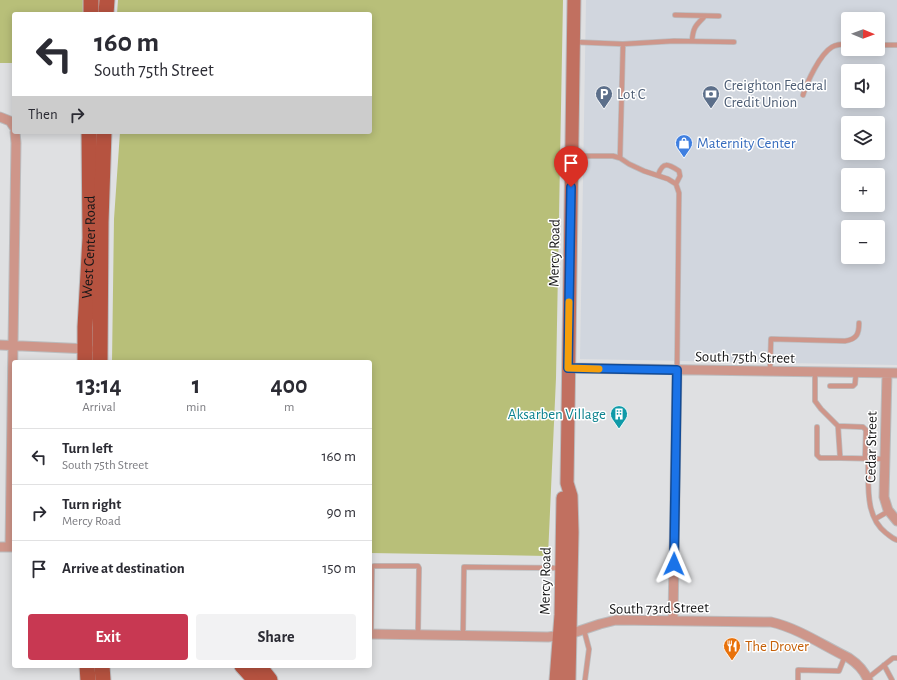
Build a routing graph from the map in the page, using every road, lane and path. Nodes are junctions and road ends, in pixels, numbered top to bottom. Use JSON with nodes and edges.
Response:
{"nodes":[{"id":1,"x":91,"y":0,"type":"edge"},
{"id":2,"x":106,"y":0,"type":"edge"},
{"id":3,"x":574,"y":0,"type":"edge"},
{"id":4,"x":91,"y":12,"type":"edge"},
{"id":5,"x":106,"y":12,"type":"edge"},
{"id":6,"x":675,"y":15,"type":"dead end"},
{"id":7,"x":705,"y":16,"type":"junction"},
{"id":8,"x":719,"y":16,"type":"dead end"},
{"id":9,"x":692,"y":41,"type":"junction"},
{"id":10,"x":573,"y":42,"type":"junction"},
{"id":11,"x":734,"y":42,"type":"dead end"},
{"id":12,"x":623,"y":44,"type":"junction"},
{"id":13,"x":841,"y":45,"type":"edge"},
{"id":14,"x":885,"y":45,"type":"edge"},
{"id":15,"x":897,"y":45,"type":"edge"},
{"id":16,"x":803,"y":95,"type":"dead end"},
{"id":17,"x":0,"y":117,"type":"edge"},
{"id":18,"x":12,"y":124,"type":"edge"},
{"id":19,"x":15,"y":134,"type":"edge"},
{"id":20,"x":89,"y":134,"type":"edge"},
{"id":21,"x":104,"y":134,"type":"edge"},
{"id":22,"x":572,"y":156,"type":"junction"},
{"id":23,"x":620,"y":158,"type":"junction"},
{"id":24,"x":658,"y":176,"type":"junction"},
{"id":25,"x":676,"y":184,"type":"junction"},
{"id":26,"x":859,"y":323,"type":"dead end"},
{"id":27,"x":0,"y":345,"type":"edge"},
{"id":28,"x":13,"y":346,"type":"junction"},
{"id":29,"x":85,"y":355,"type":"edge"},
{"id":30,"x":100,"y":356,"type":"edge"},
{"id":31,"x":13,"y":360,"type":"edge"},
{"id":32,"x":568,"y":368,"type":"junction"},
{"id":33,"x":677,"y":370,"type":"junction"},
{"id":34,"x":770,"y":370,"type":"junction"},
{"id":35,"x":815,"y":372,"type":"junction"},
{"id":36,"x":856,"y":373,"type":"junction"},
{"id":37,"x":887,"y":373,"type":"junction"},
{"id":38,"x":897,"y":373,"type":"edge"},
{"id":39,"x":830,"y":386,"type":"dead end"},
{"id":40,"x":838,"y":426,"type":"junction"},
{"id":41,"x":816,"y":427,"type":"dead end"},
{"id":42,"x":841,"y":458,"type":"junction"},
{"id":43,"x":866,"y":459,"type":"junction"},
{"id":44,"x":885,"y":459,"type":"junction"},
{"id":45,"x":567,"y":483,"type":"junction"},
{"id":46,"x":893,"y":517,"type":"edge"},
{"id":47,"x":875,"y":519,"type":"junction"},
{"id":48,"x":897,"y":540,"type":"edge"},
{"id":49,"x":0,"y":547,"type":"edge"},
{"id":50,"x":12,"y":547,"type":"edge"},
{"id":51,"x":372,"y":567,"type":"edge"},
{"id":52,"x":562,"y":568,"type":"junction"},
{"id":53,"x":673,"y":620,"type":"junction"},
{"id":54,"x":584,"y":630,"type":"junction"},
{"id":55,"x":372,"y":634,"type":"edge"},
{"id":56,"x":418,"y":634,"type":"junction"},
{"id":57,"x":463,"y":636,"type":"junction"},
{"id":58,"x":564,"y":636,"type":"junction"},
{"id":59,"x":845,"y":656,"type":"junction"},
{"id":60,"x":897,"y":658,"type":"edge"},
{"id":61,"x":884,"y":665,"type":"junction"},
{"id":62,"x":87,"y":668,"type":"edge"},
{"id":63,"x":102,"y":668,"type":"edge"},
{"id":64,"x":244,"y":668,"type":"edge"},
{"id":65,"x":261,"y":668,"type":"edge"},
{"id":66,"x":867,"y":677,"type":"edge"},
{"id":67,"x":88,"y":680,"type":"edge"},
{"id":68,"x":103,"y":680,"type":"edge"},
{"id":69,"x":254,"y":680,"type":"edge"},
{"id":70,"x":270,"y":680,"type":"edge"},
{"id":71,"x":556,"y":680,"type":"edge"},
{"id":72,"x":569,"y":680,"type":"edge"},
{"id":73,"x":585,"y":680,"type":"edge"},
{"id":74,"x":798,"y":680,"type":"edge"},
{"id":75,"x":892,"y":680,"type":"edge"}],
"edges":[{"from":1,"to":4,"type":"main road"},
{"from":2,"to":5,"type":"main road"},
{"from":3,"to":10,"type":"main road","name":"Mercy Road"},
{"from":6,"to":7,"type":"lane"},
{"from":7,"to":8,"type":"lane"},
{"from":7,"to":9,"type":"lane"},
{"from":9,"to":11,"type":"lane"},
{"from":9,"to":12,"type":"lane"},
{"from":10,"to":12,"type":"lane"},
{"from":10,"to":22,"type":"main road","name":"Mercy Road"},
{"from":12,"to":23,"type":"lane"},
{"from":13,"to":16,"type":"lane"},
{"from":14,"to":15,"type":"lane"},
{"from":17,"to":18,"type":"street"},
{"from":19,"to":28,"type":"street"},
{"from":20,"to":29,"type":"main road","name":"West Center Road"},
{"from":21,"to":30,"type":"main road","name":"West Center Road"},
{"from":22,"to":23,"type":"lane"},
{"from":22,"to":32,"type":"main road","name":"Mercy Road"},
{"from":23,"to":24,"type":"lane"},
{"from":24,"to":25,"type":"lane"},
{"from":24,"to":25,"type":"lane"},
{"from":25,"to":33,"type":"lane"},
{"from":26,"to":34,"type":"lane"},
{"from":27,"to":28,"type":"street"},
{"from":28,"to":29,"type":"street"},
{"from":28,"to":31,"type":"street"},
{"from":29,"to":30,"type":"street"},
{"from":32,"to":33,"type":"street","name":"South 75th Street"},
{"from":32,"to":45,"type":"main road","name":"Mercy Road"},
{"from":33,"to":34,"type":"street","name":"South 75th Street"},
{"from":33,"to":53,"type":"street"},
{"from":34,"to":35,"type":"street","name":"South 75th Street"},
{"from":35,"to":36,"type":"street","name":"South 75th Street"},
{"from":35,"to":40,"type":"lane"},
{"from":36,"to":37,"type":"street","name":"South 75th Street"},
{"from":36,"to":39,"type":"lane"},
{"from":37,"to":38,"type":"street","name":"South 75th Street"},
{"from":37,"to":44,"type":"street","name":"Cedar Street"},
{"from":40,"to":42,"type":"lane"},
{"from":40,"to":43,"type":"lane"},
{"from":41,"to":42,"type":"lane"},
{"from":42,"to":43,"type":"lane"},
{"from":43,"to":44,"type":"lane"},
{"from":43,"to":47,"type":"lane"},
{"from":44,"to":46,"type":"street","name":"Cedar Street"},
{"from":45,"to":52,"type":"main road","name":"Mercy Road"},
{"from":45,"to":58,"type":"main road","name":"Mercy Road"},
{"from":46,"to":47,"type":"lane"},
{"from":47,"to":48,"type":"lane"},
{"from":49,"to":50,"type":"street"},
{"from":51,"to":56,"type":"lane"},
{"from":52,"to":57,"type":"lane"},
{"from":52,"to":58,"type":"main road","name":"Mercy Road"},
{"from":53,"to":54,"type":"street","name":"South 73rd Street"},
{"from":53,"to":59,"type":"street","name":"South 73rd Street"},
{"from":54,"to":58,"type":"street","name":"South 73rd Street"},
{"from":54,"to":73,"type":"lane"},
{"from":55,"to":56,"type":"street","name":"South 73rd Street"},
{"from":56,"to":57,"type":"street","name":"South 73rd Street"},
{"from":57,"to":58,"type":"street","name":"South 73rd Street"},
{"from":58,"to":71,"type":"main road","name":"Mercy Road"},
{"from":58,"to":72,"type":"main road","name":"Mercy Road"},
{"from":59,"to":66,"type":"street","name":"South 73rd Street"},
{"from":59,"to":74,"type":"lane"},
{"from":60,"to":61,"type":"lane"},
{"from":61,"to":66,"type":"lane"},
{"from":61,"to":75,"type":"lane"},
{"from":62,"to":67,"type":"main road"},
{"from":63,"to":68,"type":"main road"},
{"from":64,"to":69,"type":"main road"},
{"from":65,"to":70,"type":"main road"}]}
